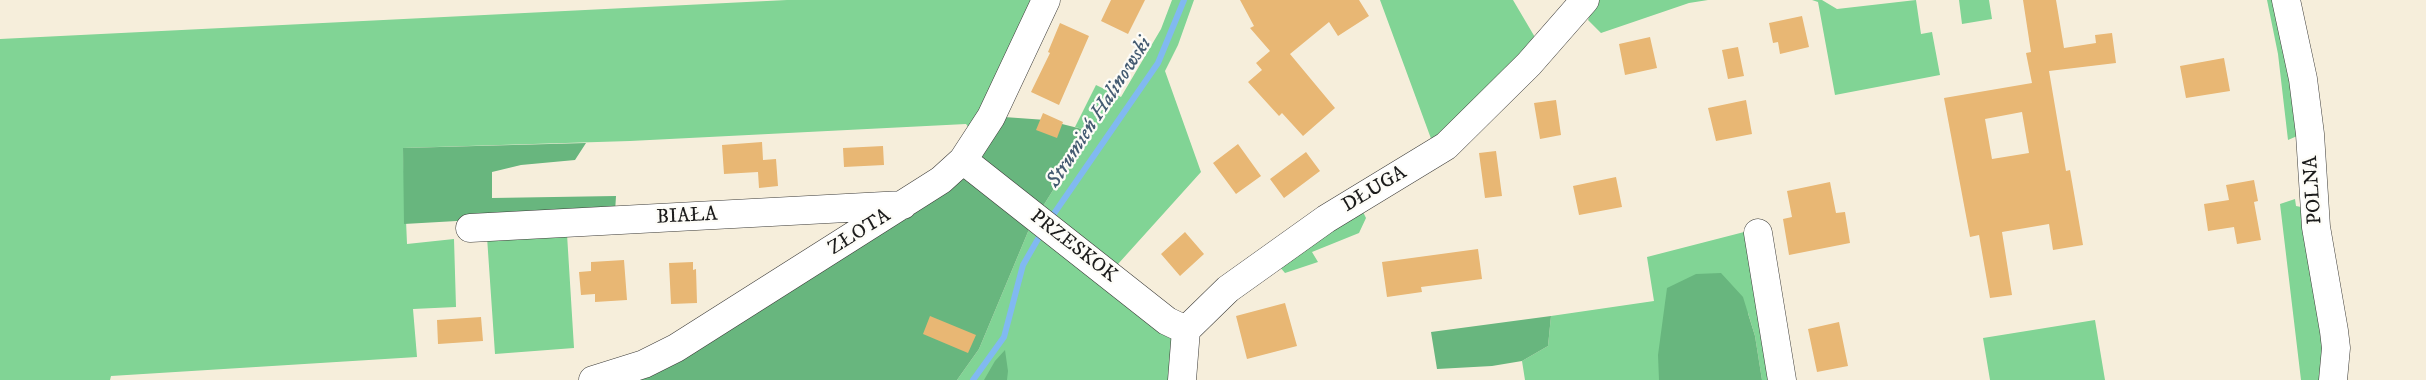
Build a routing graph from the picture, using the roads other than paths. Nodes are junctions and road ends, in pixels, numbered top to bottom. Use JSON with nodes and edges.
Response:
{"nodes":[{"id":1,"x":1046,"y":0,"type":"edge"},
{"id":2,"x":1585,"y":0,"type":"edge"},
{"id":3,"x":2286,"y":0,"type":"edge"},
{"id":4,"x":963,"y":160,"type":"junction"},
{"id":5,"x":904,"y":205,"type":"junction"},
{"id":6,"x":470,"y":228,"type":"dead end"},
{"id":7,"x":1758,"y":233,"type":"dead end"},
{"id":8,"x":1186,"y":330,"type":"junction"},
{"id":9,"x":593,"y":380,"type":"edge"},
{"id":10,"x":1182,"y":380,"type":"edge"},
{"id":11,"x":1782,"y":380,"type":"edge"},
{"id":12,"x":2333,"y":380,"type":"edge"}],
"edges":[{"from":1,"to":4,"type":"street","name":"ZŁOTA"},
{"from":2,"to":8,"type":"street","name":"DŁUGA"},
{"from":3,"to":12,"type":"street","name":"POLNA"},
{"from":4,"to":5,"type":"street","name":"ZŁOTA"},
{"from":4,"to":8,"type":"street","name":"PRZESKOK"},
{"from":5,"to":6,"type":"street","name":"BIAŁA"},
{"from":5,"to":9,"type":"street","name":"ZŁOTA"},
{"from":7,"to":11,"type":"street"},
{"from":8,"to":10,"type":"street"}]}
